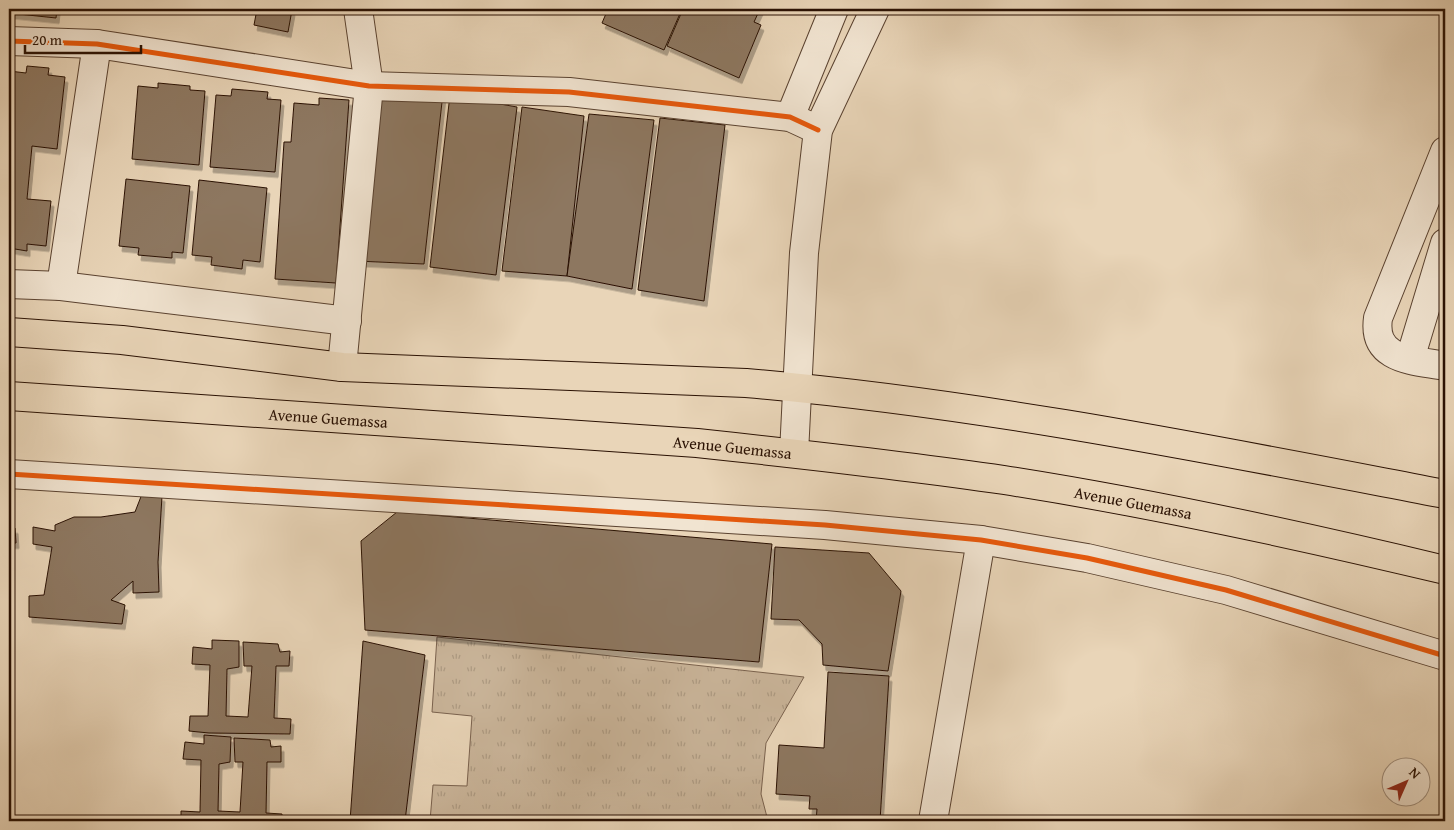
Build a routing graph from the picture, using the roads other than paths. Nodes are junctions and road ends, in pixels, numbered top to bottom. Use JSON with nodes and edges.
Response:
{"nodes":[{"id":1,"x":358,"y":9,"type":"edge"},
{"id":2,"x":834,"y":9,"type":"edge"},
{"id":3,"x":875,"y":9,"type":"edge"},
{"id":4,"x":9,"y":41,"type":"edge"},
{"id":5,"x":97,"y":44,"type":"junction"},
{"id":6,"x":369,"y":86,"type":"junction"},
{"id":7,"x":790,"y":117,"type":"junction"},
{"id":8,"x":818,"y":130,"type":"junction"},
{"id":9,"x":1445,"y":152,"type":"edge"},
{"id":10,"x":1440,"y":178,"type":"edge"},
{"id":11,"x":1445,"y":243,"type":"edge"},
{"id":12,"x":9,"y":284,"type":"edge"},
{"id":13,"x":61,"y":286,"type":"junction"},
{"id":14,"x":347,"y":321,"type":"junction"},
{"id":15,"x":9,"y":332,"type":"edge"},
{"id":16,"x":1410,"y":359,"type":"junction"},
{"id":17,"x":1445,"y":366,"type":"edge"},
{"id":18,"x":342,"y":367,"type":"junction"},
{"id":19,"x":797,"y":387,"type":"junction"},
{"id":20,"x":9,"y":396,"type":"edge"},
{"id":21,"x":794,"y":453,"type":"junction"},
{"id":22,"x":9,"y":474,"type":"edge"},
{"id":23,"x":1445,"y":494,"type":"edge"},
{"id":24,"x":981,"y":540,"type":"junction"},
{"id":25,"x":1445,"y":570,"type":"edge"},
{"id":26,"x":1445,"y":656,"type":"edge"},
{"id":27,"x":933,"y":821,"type":"edge"}],
"edges":[{"from":1,"to":6,"type":"street"},
{"from":2,"to":7,"type":"street"},
{"from":3,"to":8,"type":"street"},
{"from":4,"to":5,"type":"street"},
{"from":5,"to":6,"type":"street"},
{"from":5,"to":13,"type":"street"},
{"from":6,"to":7,"type":"street"},
{"from":6,"to":14,"type":"street"},
{"from":7,"to":8,"type":"street"},
{"from":8,"to":19,"type":"street"},
{"from":9,"to":10,"type":"street"},
{"from":10,"to":16,"type":"street"},
{"from":11,"to":16,"type":"street"},
{"from":12,"to":13,"type":"street"},
{"from":13,"to":14,"type":"street"},
{"from":14,"to":18,"type":"street"},
{"from":15,"to":18,"type":"main road"},
{"from":16,"to":17,"type":"street"},
{"from":18,"to":19,"type":"main road"},
{"from":19,"to":21,"type":"street"},
{"from":19,"to":23,"type":"main road"},
{"from":20,"to":21,"type":"main road","name":"Avenue Guemassa"},
{"from":21,"to":25,"type":"main road","name":"Avenue Guemassa"},
{"from":22,"to":24,"type":"street"},
{"from":24,"to":26,"type":"street"},
{"from":24,"to":27,"type":"street"}]}
